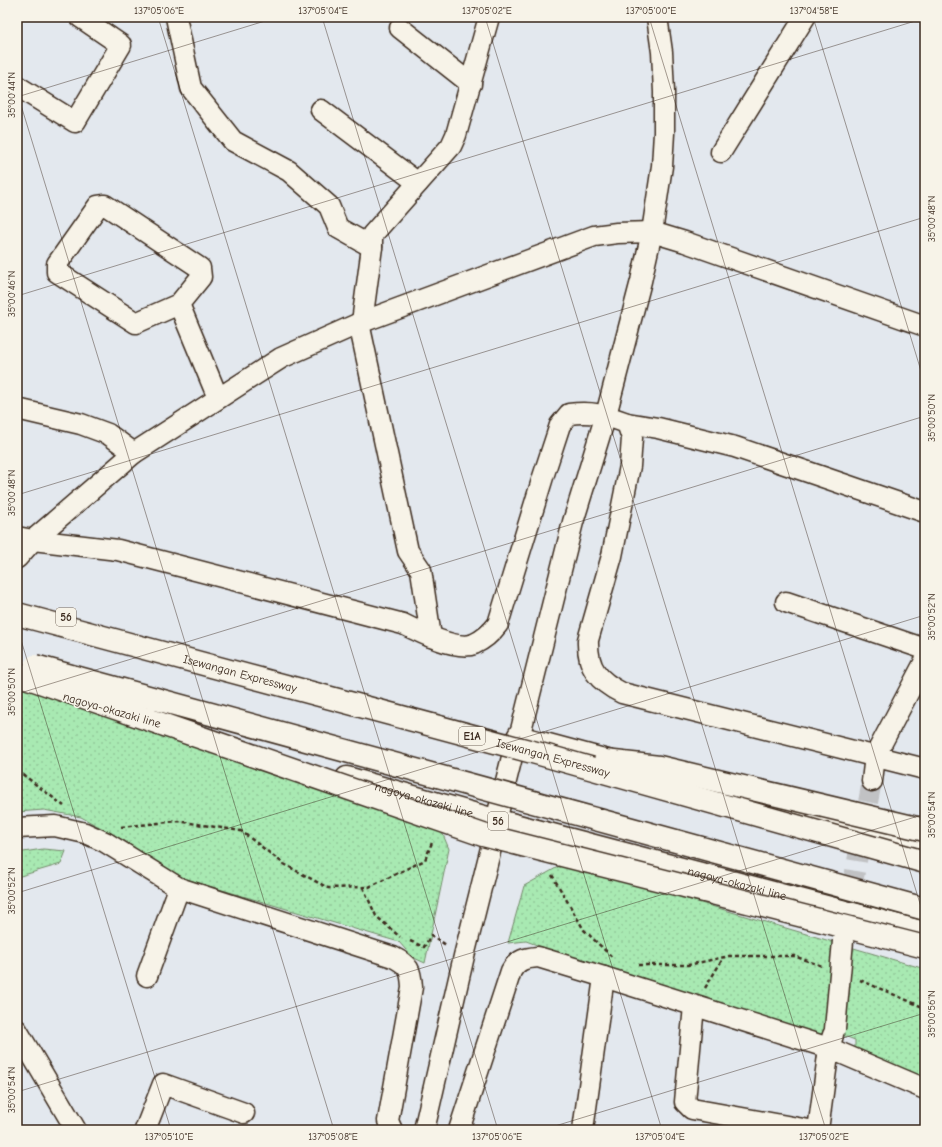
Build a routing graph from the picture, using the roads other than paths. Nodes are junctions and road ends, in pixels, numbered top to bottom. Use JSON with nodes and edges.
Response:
{"nodes":[{"id":1,"x":80,"y":17,"type":"edge"},
{"id":2,"x":176,"y":17,"type":"edge"},
{"id":3,"x":489,"y":17,"type":"edge"},
{"id":4,"x":657,"y":17,"type":"edge"},
{"id":5,"x":805,"y":17,"type":"edge"},
{"id":6,"x":400,"y":28,"type":"dead end"},
{"id":7,"x":471,"y":84,"type":"junction"},
{"id":8,"x":17,"y":86,"type":"edge"},
{"id":9,"x":321,"y":110,"type":"dead end"},
{"id":10,"x":721,"y":152,"type":"dead end"},
{"id":11,"x":418,"y":183,"type":"junction"},
{"id":12,"x":652,"y":232,"type":"junction"},
{"id":13,"x":372,"y":247,"type":"junction"},
{"id":14,"x":179,"y":304,"type":"junction"},
{"id":15,"x":361,"y":323,"type":"junction"},
{"id":16,"x":925,"y":326,"type":"edge"},
{"id":17,"x":218,"y":398,"type":"junction"},
{"id":18,"x":17,"y":409,"type":"edge"},
{"id":19,"x":606,"y":415,"type":"junction"},
{"id":20,"x":627,"y":423,"type":"junction"},
{"id":21,"x":134,"y":453,"type":"junction"},
{"id":22,"x":925,"y":512,"type":"edge"},
{"id":23,"x":25,"y":538,"type":"edge"},
{"id":24,"x":17,"y":558,"type":"edge"},
{"id":25,"x":786,"y":602,"type":"dead end"},
{"id":26,"x":17,"y":604,"type":"edge"},
{"id":27,"x":17,"y":614,"type":"edge"},
{"id":28,"x":432,"y":637,"type":"junction"},
{"id":29,"x":925,"y":649,"type":"edge"},
{"id":30,"x":925,"y":661,"type":"edge"},
{"id":31,"x":17,"y":662,"type":"edge"},
{"id":32,"x":17,"y":674,"type":"edge"},
{"id":33,"x":17,"y":683,"type":"edge"},
{"id":34,"x":519,"y":733,"type":"junction"},
{"id":35,"x":540,"y":754,"type":"junction"},
{"id":36,"x":874,"y":756,"type":"junction"},
{"id":37,"x":925,"y":769,"type":"edge"},
{"id":38,"x":872,"y":781,"type":"tunnel mouth"},
{"id":39,"x":495,"y":826,"type":"junction"},
{"id":40,"x":17,"y":828,"type":"edge"},
{"id":41,"x":925,"y":830,"type":"edge"},
{"id":42,"x":925,"y":840,"type":"edge"},
{"id":43,"x":925,"y":850,"type":"edge"},
{"id":44,"x":925,"y":862,"type":"edge"},
{"id":45,"x":179,"y":888,"type":"junction"},
{"id":46,"x":925,"y":909,"type":"edge"},
{"id":47,"x":845,"y":931,"type":"junction"},
{"id":48,"x":925,"y":933,"type":"edge"},
{"id":49,"x":925,"y":947,"type":"edge"},
{"id":50,"x":925,"y":957,"type":"edge"},
{"id":51,"x":147,"y":976,"type":"dead end"},
{"id":52,"x":604,"y":976,"type":"junction"},
{"id":53,"x":694,"y":1006,"type":"junction"},
{"id":54,"x":17,"y":1030,"type":"edge"},
{"id":55,"x":829,"y":1048,"type":"junction"},
{"id":56,"x":925,"y":1089,"type":"edge"},
{"id":57,"x":244,"y":1114,"type":"dead end"},
{"id":58,"x":70,"y":1127,"type":"edge"},
{"id":59,"x":424,"y":1129,"type":"edge"},
{"id":60,"x":146,"y":1130,"type":"edge"},
{"id":61,"x":392,"y":1130,"type":"edge"},
{"id":62,"x":459,"y":1130,"type":"edge"},
{"id":63,"x":583,"y":1130,"type":"edge"},
{"id":64,"x":809,"y":1130,"type":"edge"},
{"id":65,"x":818,"y":1130,"type":"edge"}],
"edges":[{"from":1,"to":8,"type":"street"},
{"from":2,"to":13,"type":"street"},
{"from":3,"to":7,"type":"street"},
{"from":4,"to":12,"type":"street"},
{"from":5,"to":10,"type":"street"},
{"from":6,"to":7,"type":"street"},
{"from":7,"to":11,"type":"street"},
{"from":9,"to":11,"type":"street"},
{"from":11,"to":13,"type":"street"},
{"from":12,"to":15,"type":"street"},
{"from":12,"to":16,"type":"street"},
{"from":12,"to":19,"type":"street"},
{"from":13,"to":15,"type":"street"},
{"from":14,"to":14,"type":"street"},
{"from":14,"to":17,"type":"street"},
{"from":15,"to":17,"type":"street"},
{"from":15,"to":28,"type":"street"},
{"from":17,"to":21,"type":"street"},
{"from":18,"to":21,"type":"street"},
{"from":19,"to":20,"type":"street"},
{"from":19,"to":28,"type":"street"},
{"from":19,"to":34,"type":"street"},
{"from":20,"to":22,"type":"street"},
{"from":20,"to":36,"type":"street"},
{"from":21,"to":23,"type":"street"},
{"from":23,"to":24,"type":"street"},
{"from":23,"to":28,"type":"street"},
{"from":25,"to":29,"type":"street"},
{"from":26,"to":34,"type":"main road","number":"56"},
{"from":27,"to":35,"type":"main road","name":"Isewangan Expressway","number":"E1A","bridge":true},
{"from":30,"to":36,"type":"street"},
{"from":31,"to":46,"type":"main road","bridge":true},
{"from":32,"to":49,"type":"main road","bridge":true},
{"from":33,"to":39,"type":"main road","name":"nagoya-okazaki line","number":"56"},
{"from":34,"to":39,"type":"street"},
{"from":34,"to":42,"type":"main road"},
{"from":34,"to":43,"type":"main road","number":"56"},
{"from":35,"to":41,"type":"main road","bridge":true},
{"from":35,"to":44,"type":"main road","name":"Isewangan Expressway","number":"E1A","bridge":true},
{"from":36,"to":37,"type":"street"},
{"from":36,"to":38,"type":"street"},
{"from":39,"to":47,"type":"main road"},
{"from":39,"to":48,"type":"main road","name":"nagoya-okazaki line","number":"56"},
{"from":39,"to":59,"type":"street"},
{"from":40,"to":45,"type":"street"},
{"from":45,"to":51,"type":"street"},
{"from":45,"to":61,"type":"street"},
{"from":47,"to":50,"type":"main road"},
{"from":47,"to":55,"type":"street","bridge":true},
{"from":52,"to":53,"type":"street"},
{"from":52,"to":62,"type":"street"},
{"from":52,"to":63,"type":"street"},
{"from":53,"to":55,"type":"street"},
{"from":53,"to":64,"type":"street"},
{"from":54,"to":58,"type":"street"},
{"from":55,"to":56,"type":"street"},
{"from":55,"to":65,"type":"street"},
{"from":57,"to":60,"type":"street"}]}
